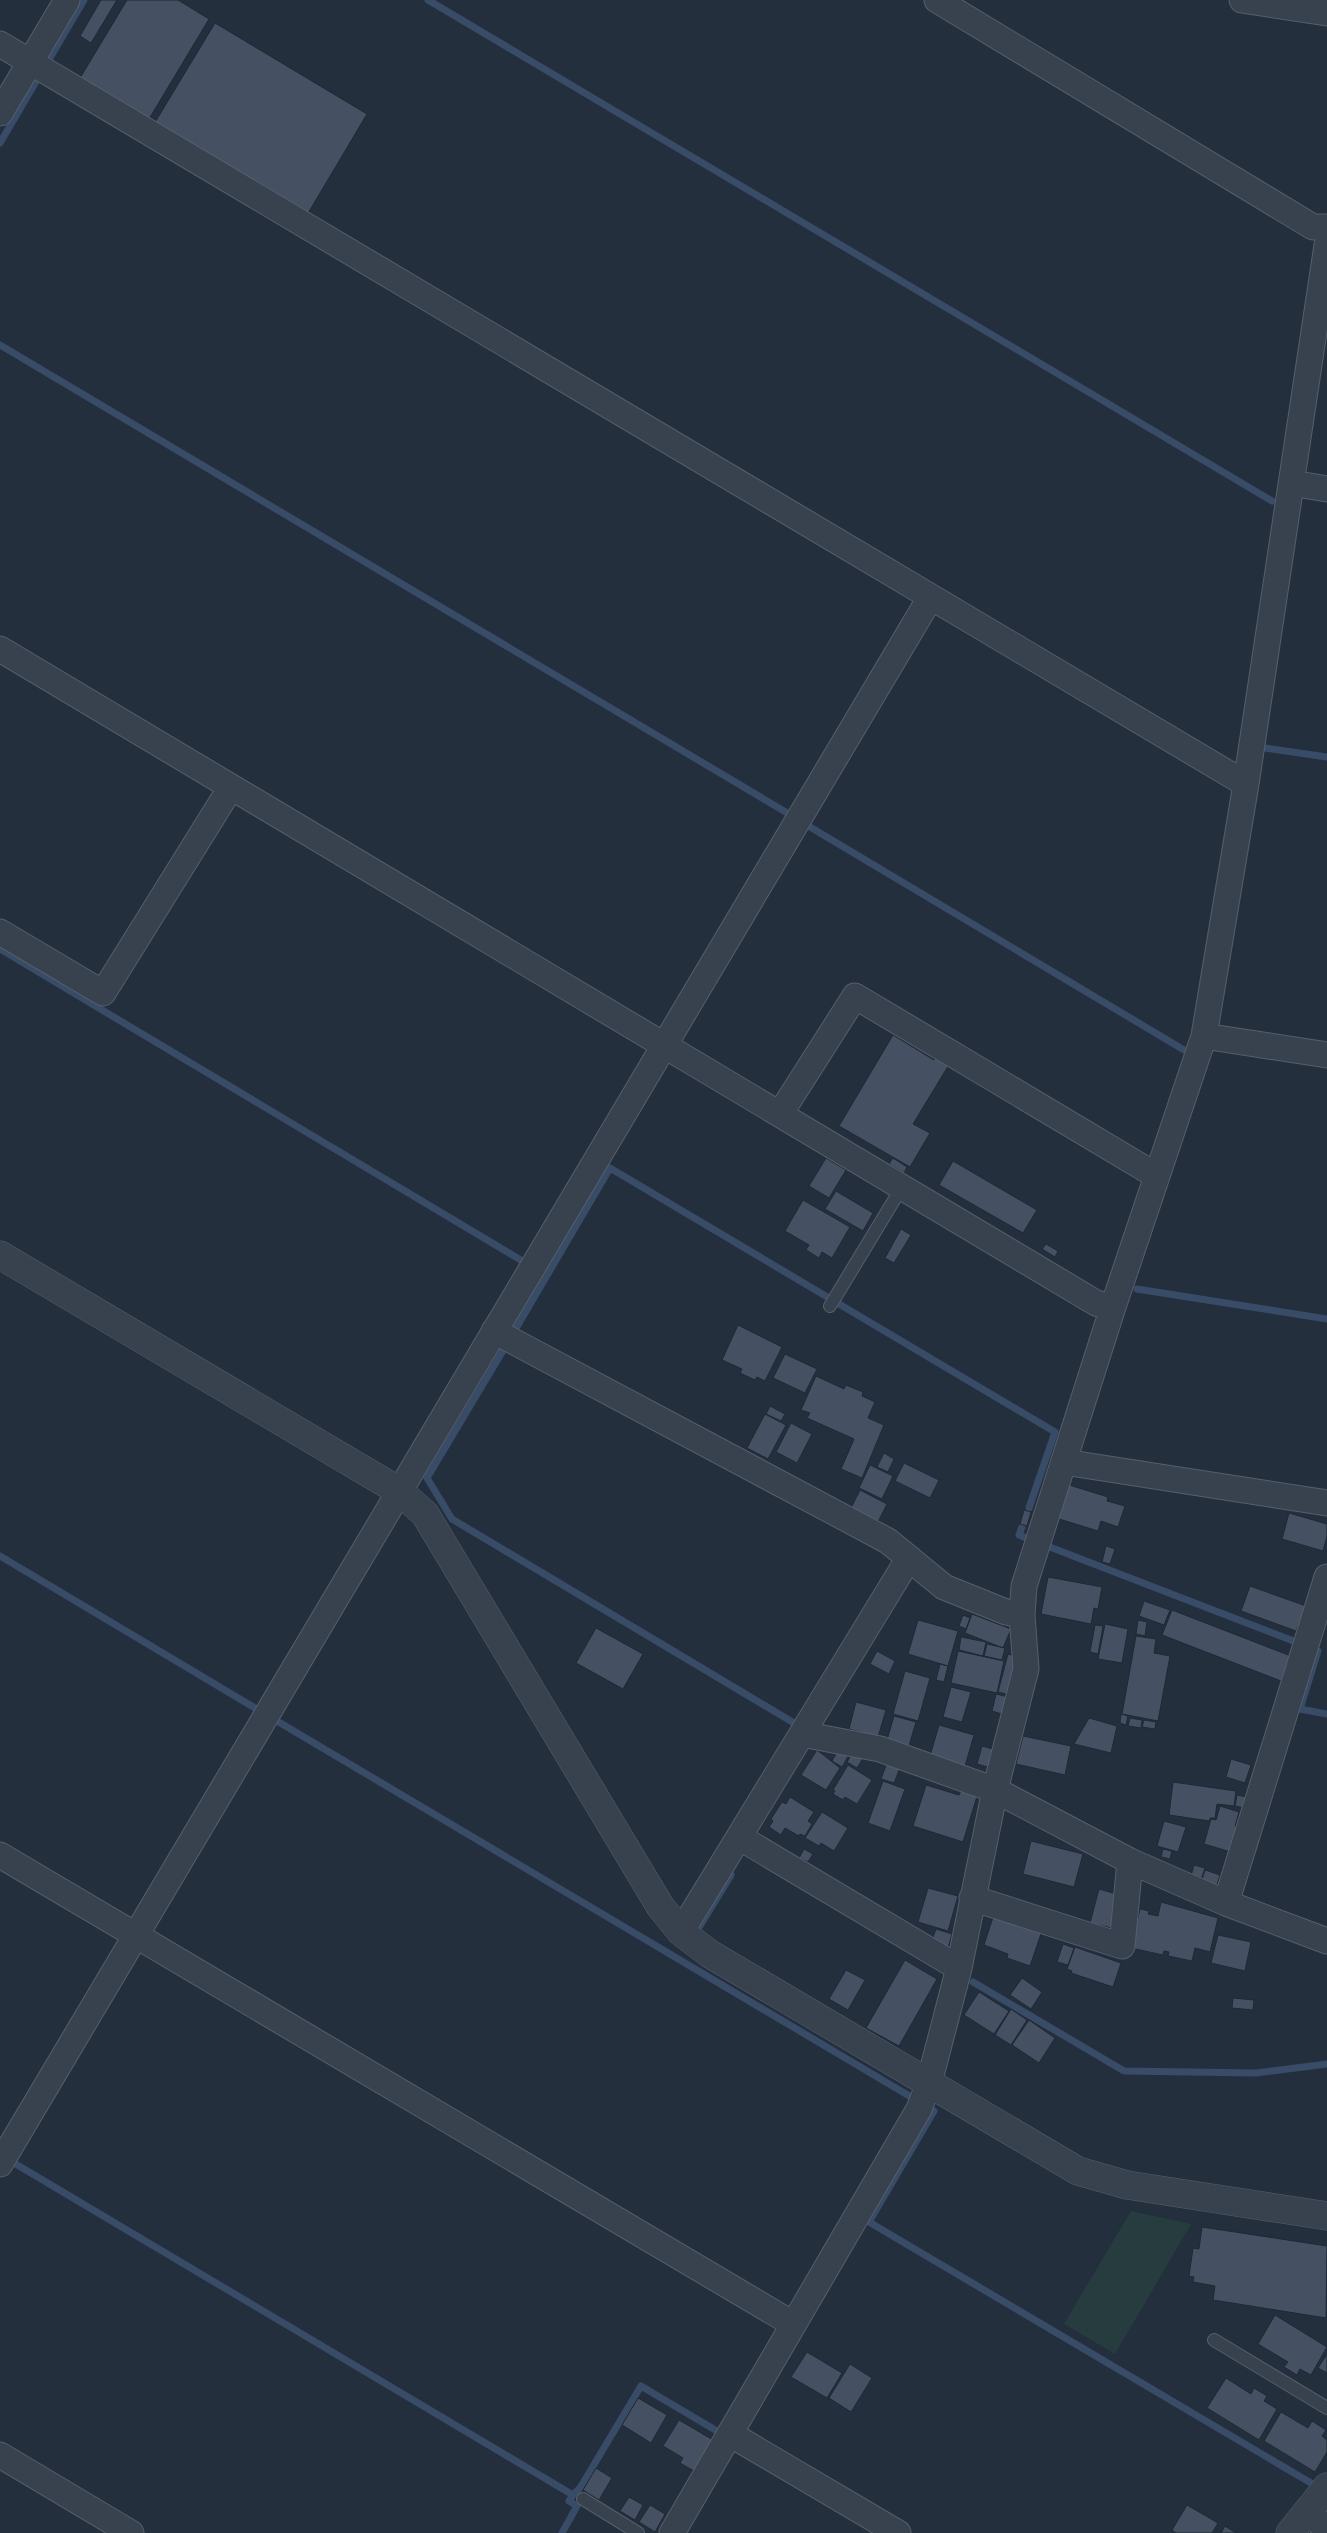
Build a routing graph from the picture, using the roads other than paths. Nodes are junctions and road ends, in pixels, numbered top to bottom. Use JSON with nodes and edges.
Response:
{"nodes":[{"id":1,"x":67,"y":0,"type":"edge"},
{"id":2,"x":937,"y":0,"type":"edge"},
{"id":3,"x":1242,"y":0,"type":"edge"},
{"id":4,"x":1327,"y":13,"type":"edge"},
{"id":5,"x":0,"y":44,"type":"edge"},
{"id":6,"x":38,"y":67,"type":"junction"},
{"id":7,"x":0,"y":113,"type":"edge"},
{"id":8,"x":1327,"y":227,"type":"edge"},
{"id":9,"x":1327,"y":245,"type":"edge"},
{"id":10,"x":1291,"y":483,"type":"junction"},
{"id":11,"x":1327,"y":489,"type":"edge"},
{"id":12,"x":930,"y":598,"type":"junction"},
{"id":13,"x":0,"y":649,"type":"edge"},
{"id":14,"x":1246,"y":784,"type":"junction"},
{"id":15,"x":231,"y":787,"type":"junction"},
{"id":16,"x":0,"y":932,"type":"edge"},
{"id":17,"x":1204,"y":1036,"type":"junction"},
{"id":18,"x":664,"y":1045,"type":"junction"},
{"id":19,"x":1327,"y":1055,"type":"edge"},
{"id":20,"x":780,"y":1114,"type":"junction"},
{"id":21,"x":1157,"y":1176,"type":"junction"},
{"id":22,"x":902,"y":1187,"type":"junction"},
{"id":23,"x":0,"y":1255,"type":"edge"},
{"id":24,"x":830,"y":1306,"type":"dead end"},
{"id":25,"x":1113,"y":1307,"type":"junction"},
{"id":26,"x":494,"y":1331,"type":"junction"},
{"id":27,"x":1064,"y":1462,"type":"junction"},
{"id":28,"x":399,"y":1491,"type":"junction"},
{"id":29,"x":1327,"y":1503,"type":"edge"},
{"id":30,"x":909,"y":1558,"type":"junction"},
{"id":31,"x":1327,"y":1576,"type":"edge"},
{"id":32,"x":1022,"y":1615,"type":"junction"},
{"id":33,"x":802,"y":1734,"type":"junction"},
{"id":34,"x":995,"y":1790,"type":"junction"},
{"id":35,"x":739,"y":1837,"type":"junction"},
{"id":36,"x":0,"y":1854,"type":"edge"},
{"id":37,"x":1130,"y":1861,"type":"junction"},
{"id":38,"x":972,"y":1898,"type":"junction"},
{"id":39,"x":1226,"y":1903,"type":"junction"},
{"id":40,"x":681,"y":1932,"type":"junction"},
{"id":41,"x":136,"y":1936,"type":"junction"},
{"id":42,"x":1327,"y":1941,"type":"edge"},
{"id":43,"x":959,"y":1968,"type":"junction"},
{"id":44,"x":928,"y":2083,"type":"junction"},
{"id":45,"x":0,"y":2164,"type":"edge"},
{"id":46,"x":1327,"y":2216,"type":"edge"},
{"id":47,"x":793,"y":2324,"type":"junction"},
{"id":48,"x":1214,"y":2340,"type":"dead end"},
{"id":49,"x":1327,"y":2408,"type":"edge"},
{"id":50,"x":730,"y":2434,"type":"junction"},
{"id":51,"x":0,"y":2455,"type":"edge"},
{"id":52,"x":1327,"y":2487,"type":"edge"},
{"id":53,"x":583,"y":2499,"type":"dead end"},
{"id":54,"x":1308,"y":2525,"type":"edge"},
{"id":55,"x":131,"y":2533,"type":"edge"},
{"id":56,"x":638,"y":2533,"type":"edge"},
{"id":57,"x":672,"y":2533,"type":"edge"},
{"id":58,"x":898,"y":2533,"type":"edge"}],
"edges":[{"from":1,"to":6,"type":"street"},
{"from":2,"to":8,"type":"street"},
{"from":3,"to":4,"type":"street"},
{"from":5,"to":6,"type":"street"},
{"from":6,"to":7,"type":"street"},
{"from":6,"to":12,"type":"street"},
{"from":9,"to":10,"type":"street"},
{"from":10,"to":11,"type":"street"},
{"from":10,"to":14,"type":"street"},
{"from":12,"to":14,"type":"street"},
{"from":12,"to":18,"type":"street"},
{"from":13,"to":15,"type":"street"},
{"from":14,"to":17,"type":"street"},
{"from":15,"to":16,"type":"street"},
{"from":15,"to":18,"type":"street"},
{"from":17,"to":19,"type":"street"},
{"from":17,"to":21,"type":"street"},
{"from":18,"to":20,"type":"street"},
{"from":18,"to":26,"type":"street"},
{"from":20,"to":21,"type":"street"},
{"from":20,"to":22,"type":"street"},
{"from":21,"to":25,"type":"street"},
{"from":22,"to":24,"type":"lane"},
{"from":22,"to":25,"type":"street"},
{"from":23,"to":28,"type":"street"},
{"from":25,"to":27,"type":"street"},
{"from":26,"to":28,"type":"street"},
{"from":26,"to":30,"type":"street"},
{"from":27,"to":29,"type":"street"},
{"from":27,"to":32,"type":"street"},
{"from":28,"to":40,"type":"street"},
{"from":28,"to":41,"type":"street"},
{"from":30,"to":32,"type":"street"},
{"from":30,"to":33,"type":"street"},
{"from":31,"to":39,"type":"street"},
{"from":32,"to":34,"type":"street"},
{"from":33,"to":34,"type":"street"},
{"from":33,"to":35,"type":"street"},
{"from":34,"to":37,"type":"street"},
{"from":34,"to":38,"type":"street"},
{"from":35,"to":40,"type":"street"},
{"from":35,"to":43,"type":"street"},
{"from":36,"to":41,"type":"street"},
{"from":37,"to":38,"type":"street"},
{"from":37,"to":39,"type":"street"},
{"from":38,"to":43,"type":"street"},
{"from":39,"to":42,"type":"street"},
{"from":40,"to":44,"type":"street"},
{"from":41,"to":45,"type":"street"},
{"from":41,"to":47,"type":"street"},
{"from":43,"to":44,"type":"street"},
{"from":44,"to":46,"type":"street"},
{"from":44,"to":47,"type":"street"},
{"from":47,"to":50,"type":"street"},
{"from":48,"to":49,"type":"lane"},
{"from":50,"to":57,"type":"street"},
{"from":50,"to":58,"type":"street"},
{"from":51,"to":55,"type":"street"},
{"from":52,"to":54,"type":"street"},
{"from":53,"to":56,"type":"lane"}]}
